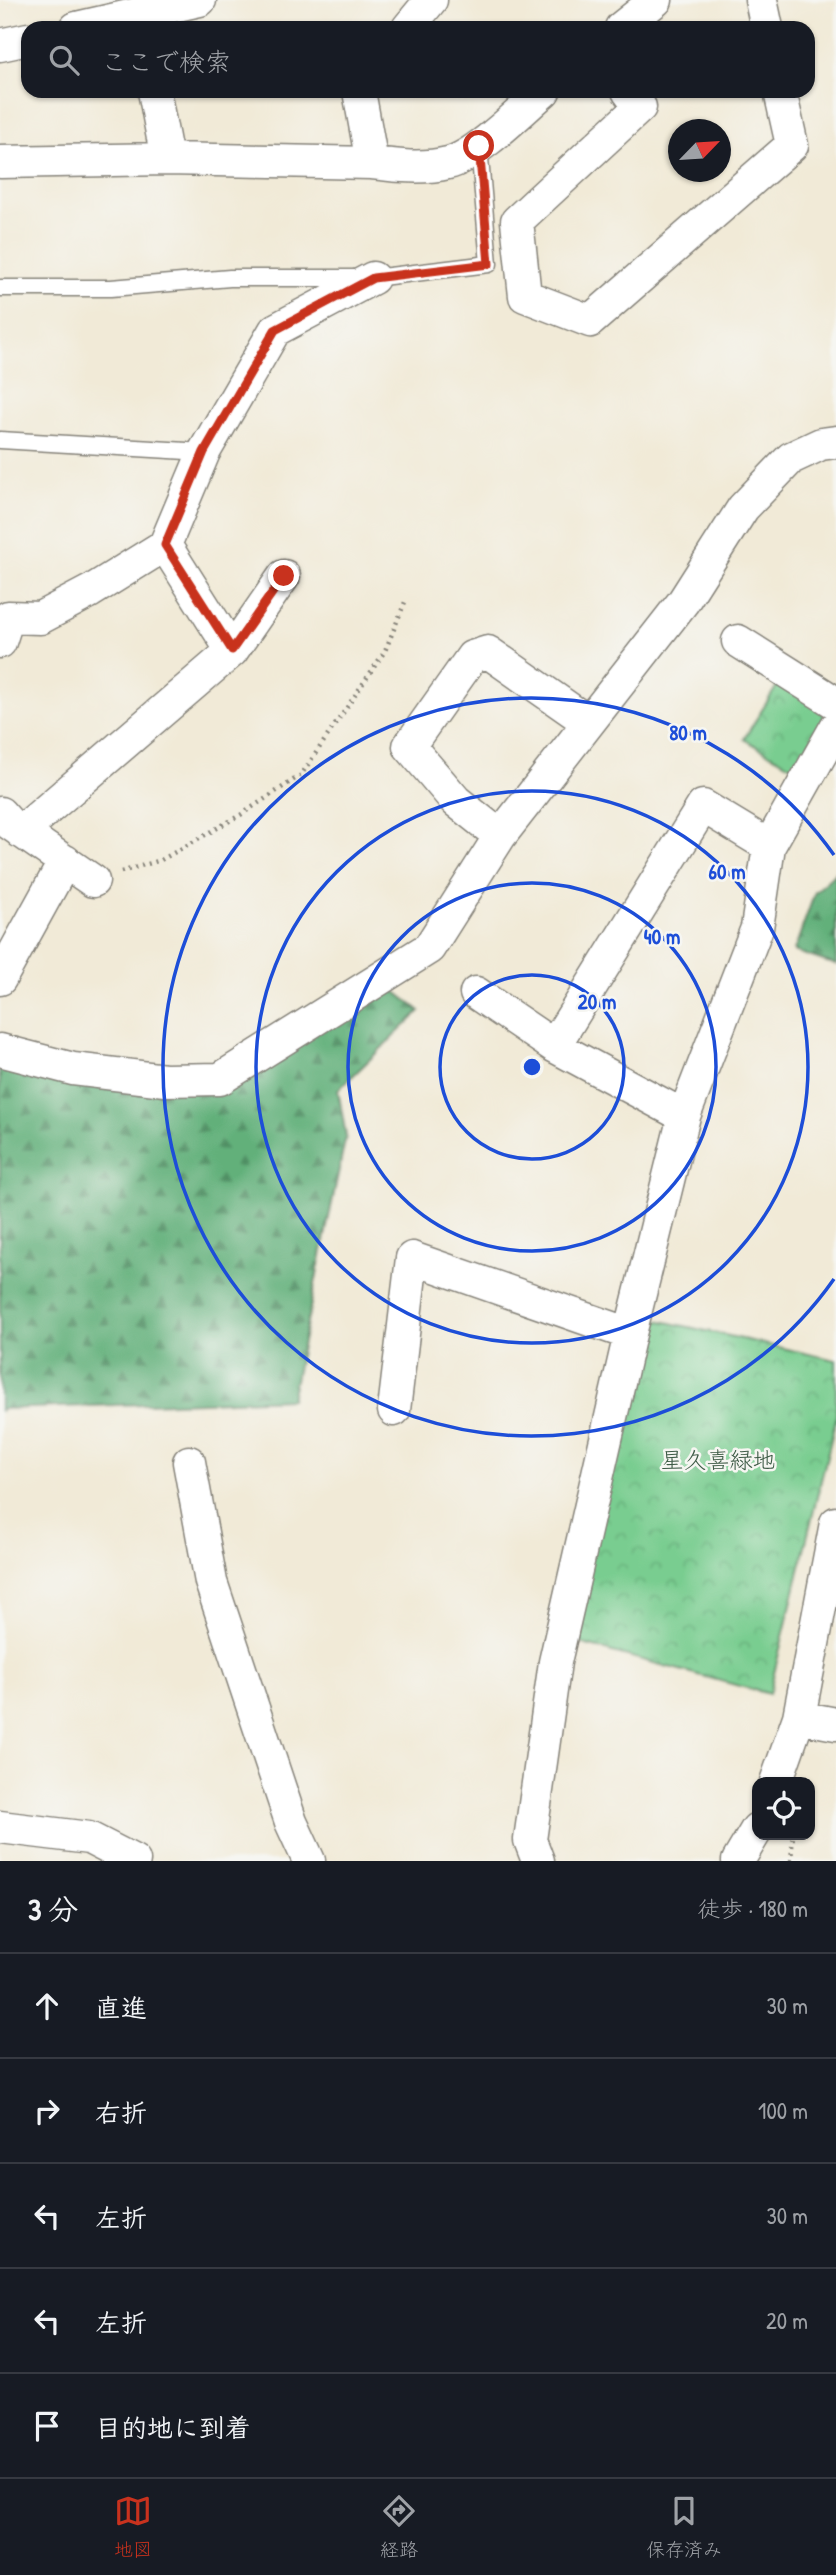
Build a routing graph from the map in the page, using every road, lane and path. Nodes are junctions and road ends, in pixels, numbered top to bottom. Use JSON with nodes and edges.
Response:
{"nodes":[{"id":1,"x":200,"y":0,"type":"edge"},
{"id":2,"x":431,"y":0,"type":"edge"},
{"id":3,"x":656,"y":0,"type":"edge"},
{"id":4,"x":761,"y":0,"type":"edge"},
{"id":5,"x":139,"y":14,"type":"edge"},
{"id":6,"x":108,"y":21,"type":"edge"},
{"id":7,"x":414,"y":21,"type":"edge"},
{"id":8,"x":630,"y":21,"type":"edge"},
{"id":9,"x":765,"y":21,"type":"edge"},
{"id":10,"x":21,"y":40,"type":"edge"},
{"id":11,"x":0,"y":45,"type":"edge"},
{"id":12,"x":155,"y":98,"type":"edge"},
{"id":13,"x":360,"y":98,"type":"edge"},
{"id":14,"x":536,"y":98,"type":"edge"},
{"id":15,"x":633,"y":98,"type":"edge"},
{"id":16,"x":782,"y":98,"type":"edge"},
{"id":17,"x":479,"y":146,"type":"junction"},
{"id":18,"x":167,"y":159,"type":"junction"},
{"id":19,"x":0,"y":162,"type":"edge"},
{"id":20,"x":372,"y":163,"type":"junction"},
{"id":21,"x":373,"y":278,"type":"junction"},
{"id":22,"x":0,"y":288,"type":"edge"},
{"id":23,"x":0,"y":440,"type":"edge"},
{"id":24,"x":836,"y":442,"type":"edge"},
{"id":25,"x":204,"y":452,"type":"junction"},
{"id":26,"x":165,"y":545,"type":"junction"},
{"id":27,"x":284,"y":576,"type":"dead end"},
{"id":28,"x":405,"y":602,"type":"dead end"},
{"id":29,"x":738,"y":641,"type":"dead end"},
{"id":30,"x":0,"y":642,"type":"edge"},
{"id":31,"x":232,"y":650,"type":"junction"},
{"id":32,"x":836,"y":704,"type":"edge"},
{"id":33,"x":588,"y":722,"type":"junction"},
{"id":34,"x":836,"y":727,"type":"edge"},
{"id":35,"x":11,"y":822,"type":"edge"},
{"id":36,"x":500,"y":836,"type":"junction"},
{"id":37,"x":769,"y":846,"type":"junction"},
{"id":38,"x":65,"y":861,"type":"junction"},
{"id":39,"x":93,"y":881,"type":"joint"},
{"id":40,"x":0,"y":979,"type":"edge"},
{"id":41,"x":476,"y":993,"type":"dead end"},
{"id":42,"x":554,"y":1046,"type":"junction"},
{"id":43,"x":0,"y":1050,"type":"edge"},
{"id":44,"x":684,"y":1116,"type":"junction"},
{"id":45,"x":630,"y":1334,"type":"junction"},
{"id":46,"x":394,"y":1410,"type":"dead end"},
{"id":47,"x":190,"y":1462,"type":"dead end"},
{"id":48,"x":836,"y":1523,"type":"edge"},
{"id":49,"x":799,"y":1717,"type":"junction"},
{"id":50,"x":836,"y":1724,"type":"edge"},
{"id":51,"x":778,"y":1777,"type":"edge"},
{"id":52,"x":0,"y":1827,"type":"edge"},
{"id":53,"x":752,"y":1837,"type":"edge"},
{"id":54,"x":793,"y":1840,"type":"edge"},
{"id":55,"x":134,"y":1861,"type":"edge"},
{"id":56,"x":309,"y":1861,"type":"edge"},
{"id":57,"x":538,"y":1861,"type":"edge"},
{"id":58,"x":738,"y":1861,"type":"edge"},
{"id":59,"x":791,"y":1861,"type":"edge"}],
"edges":[{"from":1,"to":5,"type":"street"},
{"from":2,"to":7,"type":"street"},
{"from":3,"to":8,"type":"street"},
{"from":4,"to":9,"type":"street"},
{"from":5,"to":6,"type":"street"},
{"from":10,"to":11,"type":"street"},
{"from":12,"to":18,"type":"street"},
{"from":13,"to":20,"type":"street"},
{"from":14,"to":17,"type":"street"},
{"from":15,"to":16,"type":"street"},
{"from":17,"to":20,"type":"street"},
{"from":17,"to":21,"type":"lane"},
{"from":18,"to":19,"type":"street"},
{"from":18,"to":20,"type":"street"},
{"from":21,"to":22,"type":"lane"},
{"from":21,"to":25,"type":"street"},
{"from":23,"to":25,"type":"lane"},
{"from":24,"to":33,"type":"street"},
{"from":25,"to":26,"type":"street"},
{"from":26,"to":30,"type":"street"},
{"from":26,"to":31,"type":"street"},
{"from":27,"to":31,"type":"street"},
{"from":28,"to":39,"type":"path"},
{"from":29,"to":32,"type":"street"},
{"from":31,"to":35,"type":"street"},
{"from":33,"to":36,"type":"street"},
{"from":33,"to":36,"type":"street"},
{"from":34,"to":37,"type":"street"},
{"from":35,"to":38,"type":"street"},
{"from":36,"to":43,"type":"street"},
{"from":37,"to":42,"type":"street"},
{"from":37,"to":44,"type":"street"},
{"from":38,"to":39,"type":"street"},
{"from":38,"to":40,"type":"street"},
{"from":41,"to":42,"type":"street"},
{"from":42,"to":44,"type":"street"},
{"from":44,"to":45,"type":"street"},
{"from":45,"to":46,"type":"street"},
{"from":45,"to":57,"type":"street"},
{"from":47,"to":56,"type":"street"},
{"from":48,"to":49,"type":"street"},
{"from":49,"to":50,"type":"street"},
{"from":49,"to":51,"type":"street"},
{"from":52,"to":55,"type":"street"},
{"from":53,"to":58,"type":"street"},
{"from":54,"to":59,"type":"path"}]}
